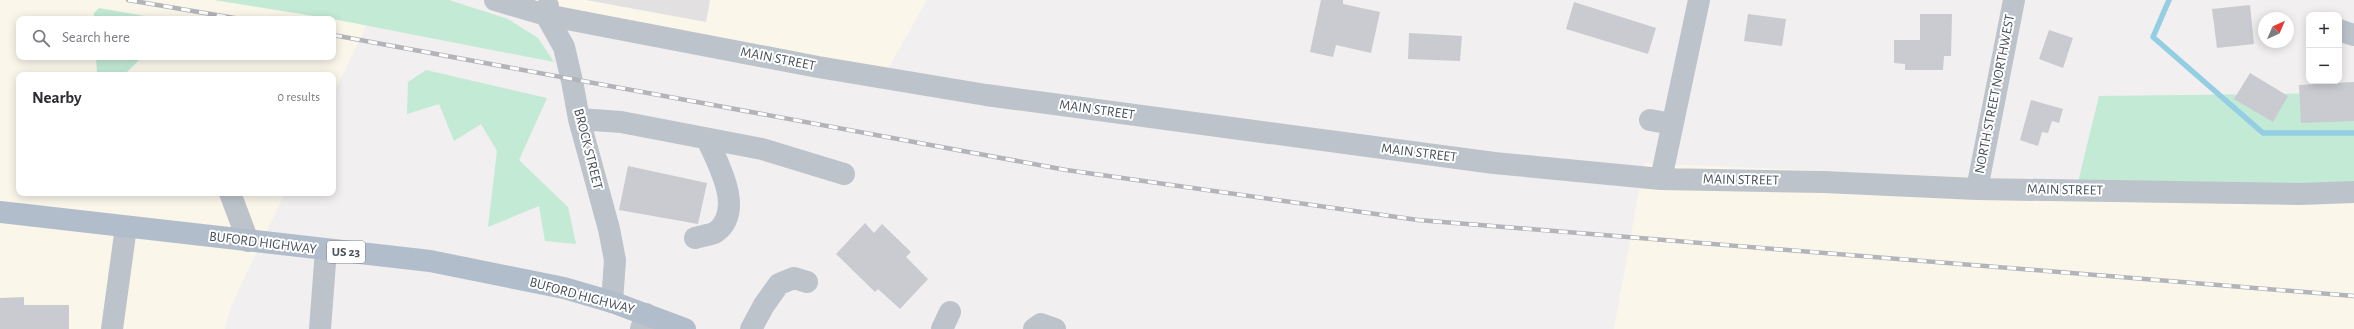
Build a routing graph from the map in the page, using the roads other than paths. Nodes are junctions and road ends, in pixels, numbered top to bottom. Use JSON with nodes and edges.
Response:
{"nodes":[{"id":1,"x":495,"y":0,"type":"edge"},
{"id":2,"x":1699,"y":0,"type":"edge"},
{"id":3,"x":2014,"y":0,"type":"edge"},
{"id":4,"x":548,"y":7,"type":"edge"},
{"id":5,"x":2342,"y":31,"type":"edge"},
{"id":6,"x":2354,"y":35,"type":"edge"},
{"id":7,"x":579,"y":119,"type":"junction"},
{"id":8,"x":1650,"y":120,"type":"dead end"},
{"id":9,"x":1672,"y":124,"type":"junction"},
{"id":10,"x":707,"y":139,"type":"junction"},
{"id":11,"x":844,"y":174,"type":"dead end"},
{"id":12,"x":1660,"y":179,"type":"junction"},
{"id":13,"x":1977,"y":189,"type":"junction"},
{"id":14,"x":2354,"y":192,"type":"edge"},
{"id":15,"x":231,"y":196,"type":"edge"},
{"id":16,"x":0,"y":212,"type":"edge"},
{"id":17,"x":126,"y":227,"type":"junction"},
{"id":18,"x":695,"y":238,"type":"dead end"},
{"id":19,"x":248,"y":241,"type":"junction"},
{"id":20,"x":326,"y":250,"type":"junction"},
{"id":21,"x":807,"y":282,"type":"dead end"},
{"id":22,"x":612,"y":302,"type":"junction"},
{"id":23,"x":644,"y":322,"type":"edge"},
{"id":24,"x":112,"y":329,"type":"edge"},
{"id":25,"x":320,"y":329,"type":"edge"},
{"id":26,"x":685,"y":329,"type":"edge"},
{"id":27,"x":751,"y":329,"type":"edge"},
{"id":28,"x":1034,"y":329,"type":"edge"},
{"id":29,"x":1055,"y":329,"type":"edge"}],
"edges":[{"from":1,"to":4,"type":"street","name":"MAIN STREET"},
{"from":2,"to":9,"type":"street"},
{"from":3,"to":13,"type":"street","name":"NORTH STREET NORTHWEST"},
{"from":4,"to":7,"type":"street","name":"BROCK STREET"},
{"from":4,"to":12,"type":"street","name":"MAIN STREET"},
{"from":5,"to":6,"type":"street"},
{"from":7,"to":10,"type":"street"},
{"from":7,"to":22,"type":"street","name":"BROCK STREET"},
{"from":8,"to":9,"type":"street"},
{"from":9,"to":12,"type":"street"},
{"from":10,"to":11,"type":"street"},
{"from":10,"to":18,"type":"street"},
{"from":12,"to":13,"type":"street","name":"MAIN STREET"},
{"from":13,"to":14,"type":"street","name":"MAIN STREET"},
{"from":15,"to":19,"type":"street"},
{"from":16,"to":17,"type":"main road","name":"BUFORD HIGHWAY","number":"US 23"},
{"from":17,"to":19,"type":"main road","name":"BUFORD HIGHWAY","number":"US 23"},
{"from":17,"to":24,"type":"street"},
{"from":19,"to":20,"type":"main road","name":"BUFORD HIGHWAY","number":"US 23"},
{"from":20,"to":22,"type":"main road","name":"BUFORD HIGHWAY","number":"US 23"},
{"from":20,"to":25,"type":"street"},
{"from":21,"to":27,"type":"street"},
{"from":22,"to":23,"type":"main road","name":"BUFORD HIGHWAY","number":"US 23"},
{"from":23,"to":26,"type":"main road","name":"BUFORD HIGHWAY","number":"US 23"},
{"from":28,"to":29,"type":"street"}]}
